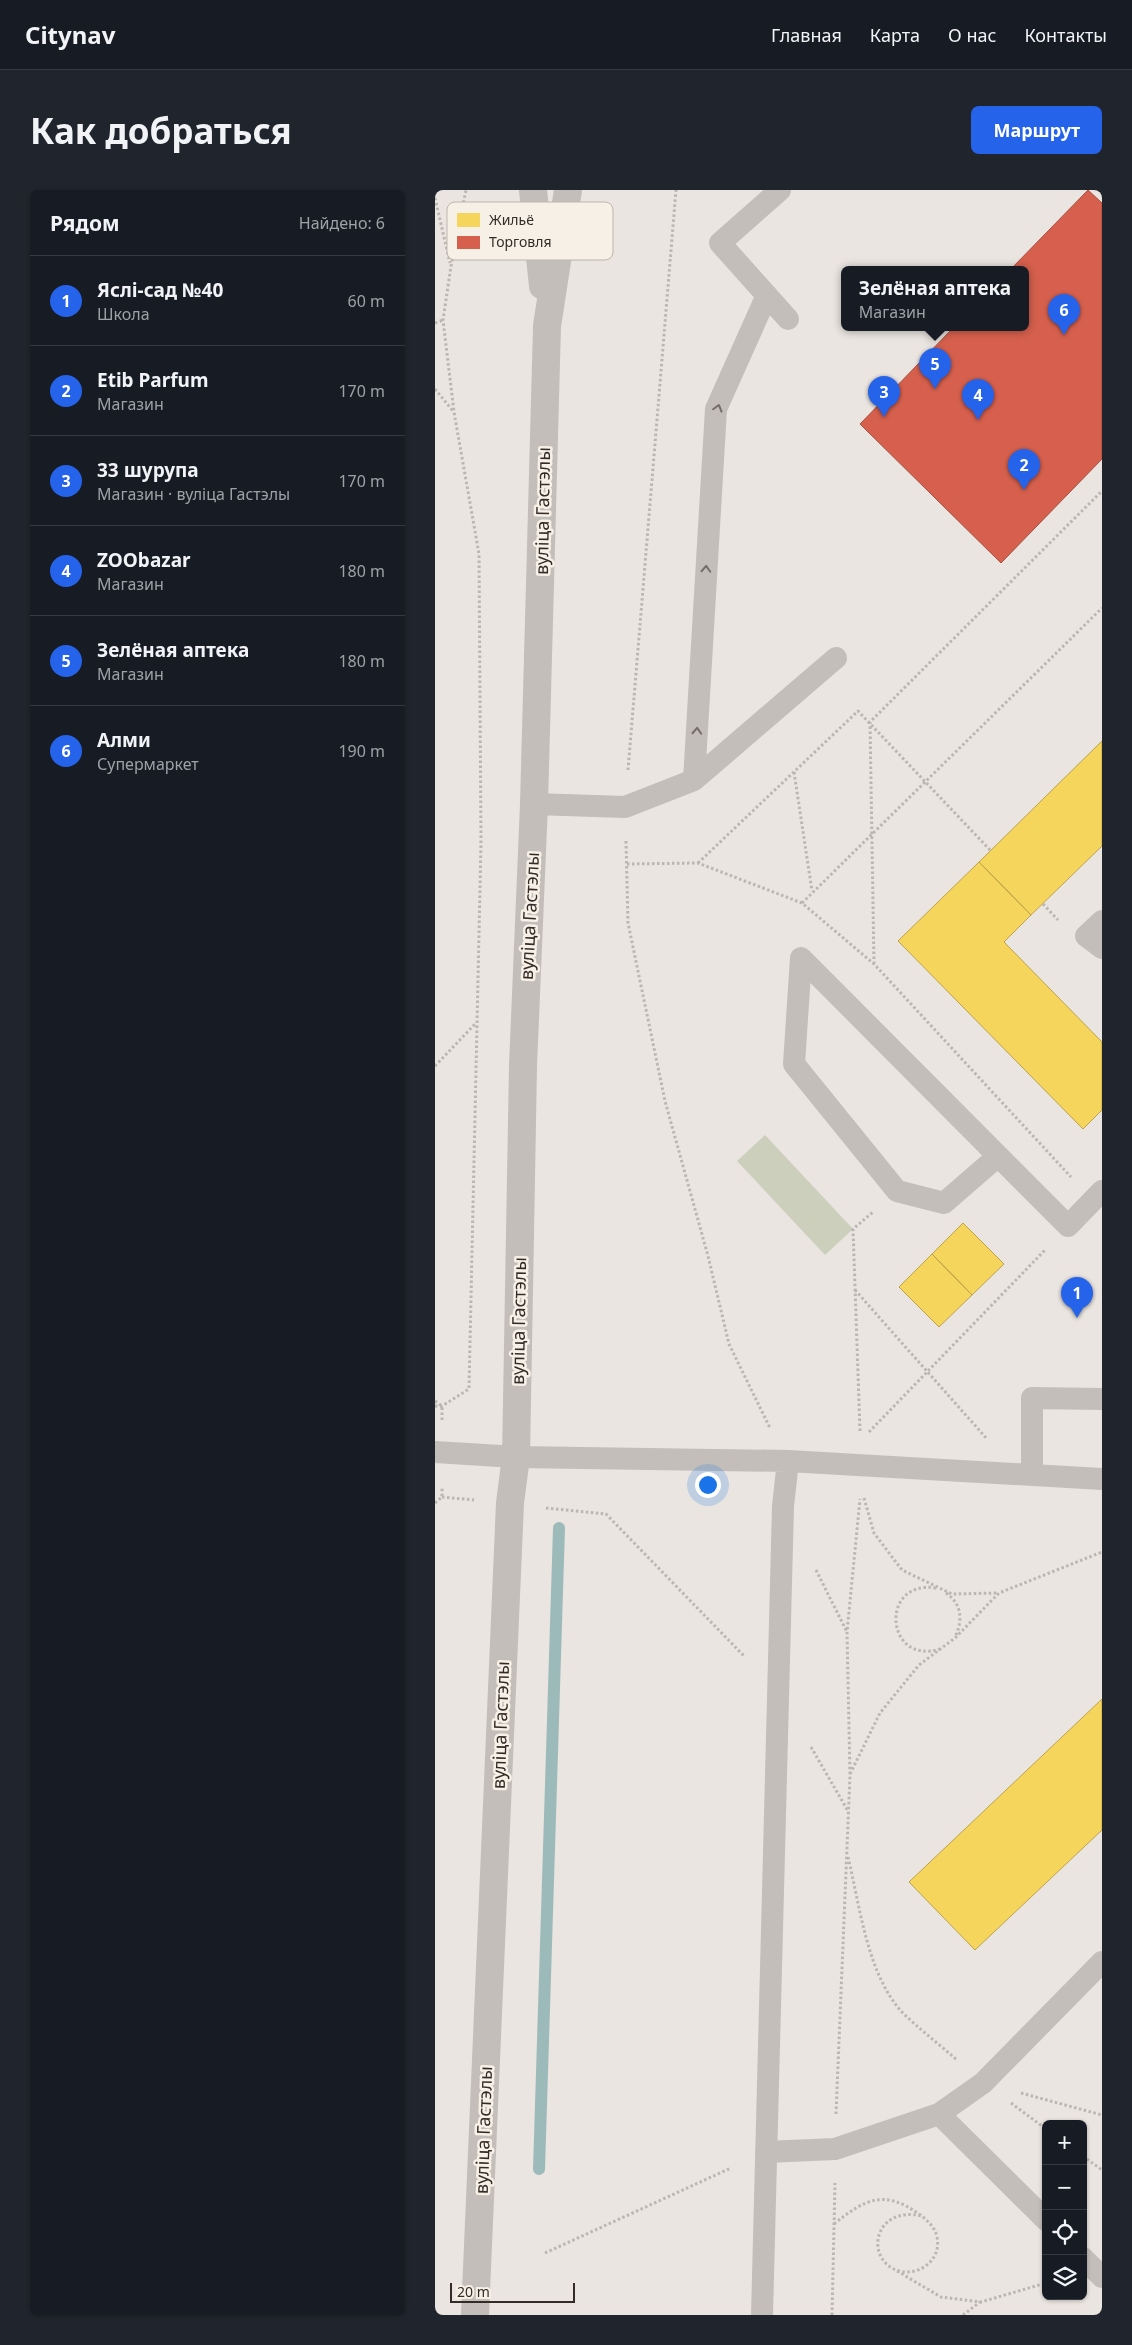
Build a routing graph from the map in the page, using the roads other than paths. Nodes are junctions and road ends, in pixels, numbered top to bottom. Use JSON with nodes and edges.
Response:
{"nodes":[{"id":1,"x":780,"y":190,"type":"edge"},
{"id":2,"x":540,"y":260,"type":"edge"},
{"id":3,"x":557,"y":260,"type":"edge"},
{"id":4,"x":767,"y":295,"type":"junction"},
{"id":5,"x":789,"y":319,"type":"dead end"},
{"id":6,"x":547,"y":326,"type":"junction"},
{"id":7,"x":836,"y":658,"type":"dead end"},
{"id":8,"x":694,"y":780,"type":"junction"},
{"id":9,"x":534,"y":804,"type":"junction"},
{"id":10,"x":1102,"y":921,"type":"edge"},
{"id":11,"x":1102,"y":948,"type":"edge"},
{"id":12,"x":997,"y":1157,"type":"junction"},
{"id":13,"x":1102,"y":1190,"type":"edge"},
{"id":14,"x":1102,"y":1399,"type":"edge"},
{"id":15,"x":435,"y":1452,"type":"edge"},
{"id":16,"x":516,"y":1457,"type":"junction"},
{"id":17,"x":788,"y":1461,"type":"junction"},
{"id":18,"x":1032,"y":1475,"type":"junction"},
{"id":19,"x":1102,"y":1479,"type":"edge"},
{"id":20,"x":1102,"y":1962,"type":"edge"},
{"id":21,"x":939,"y":2114,"type":"junction"},
{"id":22,"x":766,"y":2152,"type":"junction"},
{"id":23,"x":1042,"y":2216,"type":"edge"},
{"id":24,"x":1087,"y":2262,"type":"edge"},
{"id":25,"x":1102,"y":2277,"type":"edge"},
{"id":26,"x":475,"y":2315,"type":"edge"},
{"id":27,"x":762,"y":2315,"type":"edge"}],
"edges":[{"from":1,"to":4,"type":"lane"},
{"from":2,"to":6,"type":"street","name":"вуліца Гастэлы"},
{"from":3,"to":6,"type":"street","name":"вуліца Гастэлы"},
{"from":4,"to":5,"type":"lane"},
{"from":8,"to":4,"type":"lane","one_way":true},
{"from":6,"to":9,"type":"street","name":"вуліца Гастэлы"},
{"from":7,"to":8,"type":"lane"},
{"from":8,"to":9,"type":"lane"},
{"from":9,"to":16,"type":"street","name":"вуліца Гастэлы"},
{"from":10,"to":11,"type":"lane"},
{"from":12,"to":12,"type":"lane"},
{"from":12,"to":13,"type":"lane"},
{"from":14,"to":18,"type":"lane"},
{"from":15,"to":16,"type":"lane"},
{"from":16,"to":17,"type":"lane"},
{"from":16,"to":26,"type":"street","name":"вуліца Гастэлы"},
{"from":17,"to":18,"type":"lane"},
{"from":17,"to":22,"type":"lane"},
{"from":18,"to":19,"type":"lane"},
{"from":20,"to":21,"type":"lane"},
{"from":21,"to":22,"type":"lane"},
{"from":21,"to":23,"type":"lane"},
{"from":22,"to":27,"type":"lane"},
{"from":24,"to":25,"type":"lane"}]}
